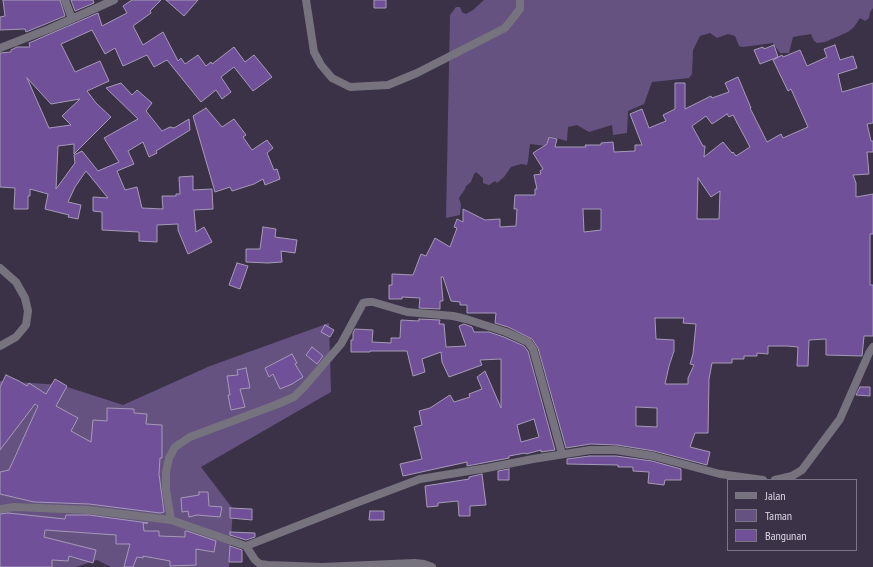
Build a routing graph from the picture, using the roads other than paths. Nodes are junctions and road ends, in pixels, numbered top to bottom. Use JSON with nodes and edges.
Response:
{"nodes":[{"id":1,"x":65,"y":0,"type":"edge"},
{"id":2,"x":114,"y":0,"type":"edge"},
{"id":3,"x":306,"y":0,"type":"edge"},
{"id":4,"x":520,"y":0,"type":"edge"},
{"id":5,"x":72,"y":19,"type":"junction"},
{"id":6,"x":0,"y":48,"type":"edge"},
{"id":7,"x":0,"y":268,"type":"edge"},
{"id":8,"x":0,"y":346,"type":"edge"},
{"id":9,"x":873,"y":347,"type":"edge"},
{"id":10,"x":562,"y":454,"type":"junction"},
{"id":11,"x":756,"y":479,"type":"edge"},
{"id":12,"x":779,"y":479,"type":"edge"},
{"id":13,"x":0,"y":508,"type":"edge"},
{"id":14,"x":171,"y":520,"type":"junction"},
{"id":15,"x":246,"y":546,"type":"junction"},
{"id":16,"x":432,"y":567,"type":"edge"}],
"edges":[{"from":1,"to":5,"type":"street"},
{"from":2,"to":5,"type":"street"},
{"from":3,"to":4,"type":"street"},
{"from":5,"to":6,"type":"street"},
{"from":7,"to":8,"type":"street"},
{"from":9,"to":12,"type":"street"},
{"from":10,"to":11,"type":"street"},
{"from":10,"to":14,"type":"street"},
{"from":10,"to":15,"type":"street"},
{"from":13,"to":14,"type":"street"},
{"from":14,"to":15,"type":"street"},
{"from":15,"to":16,"type":"street"}]}
